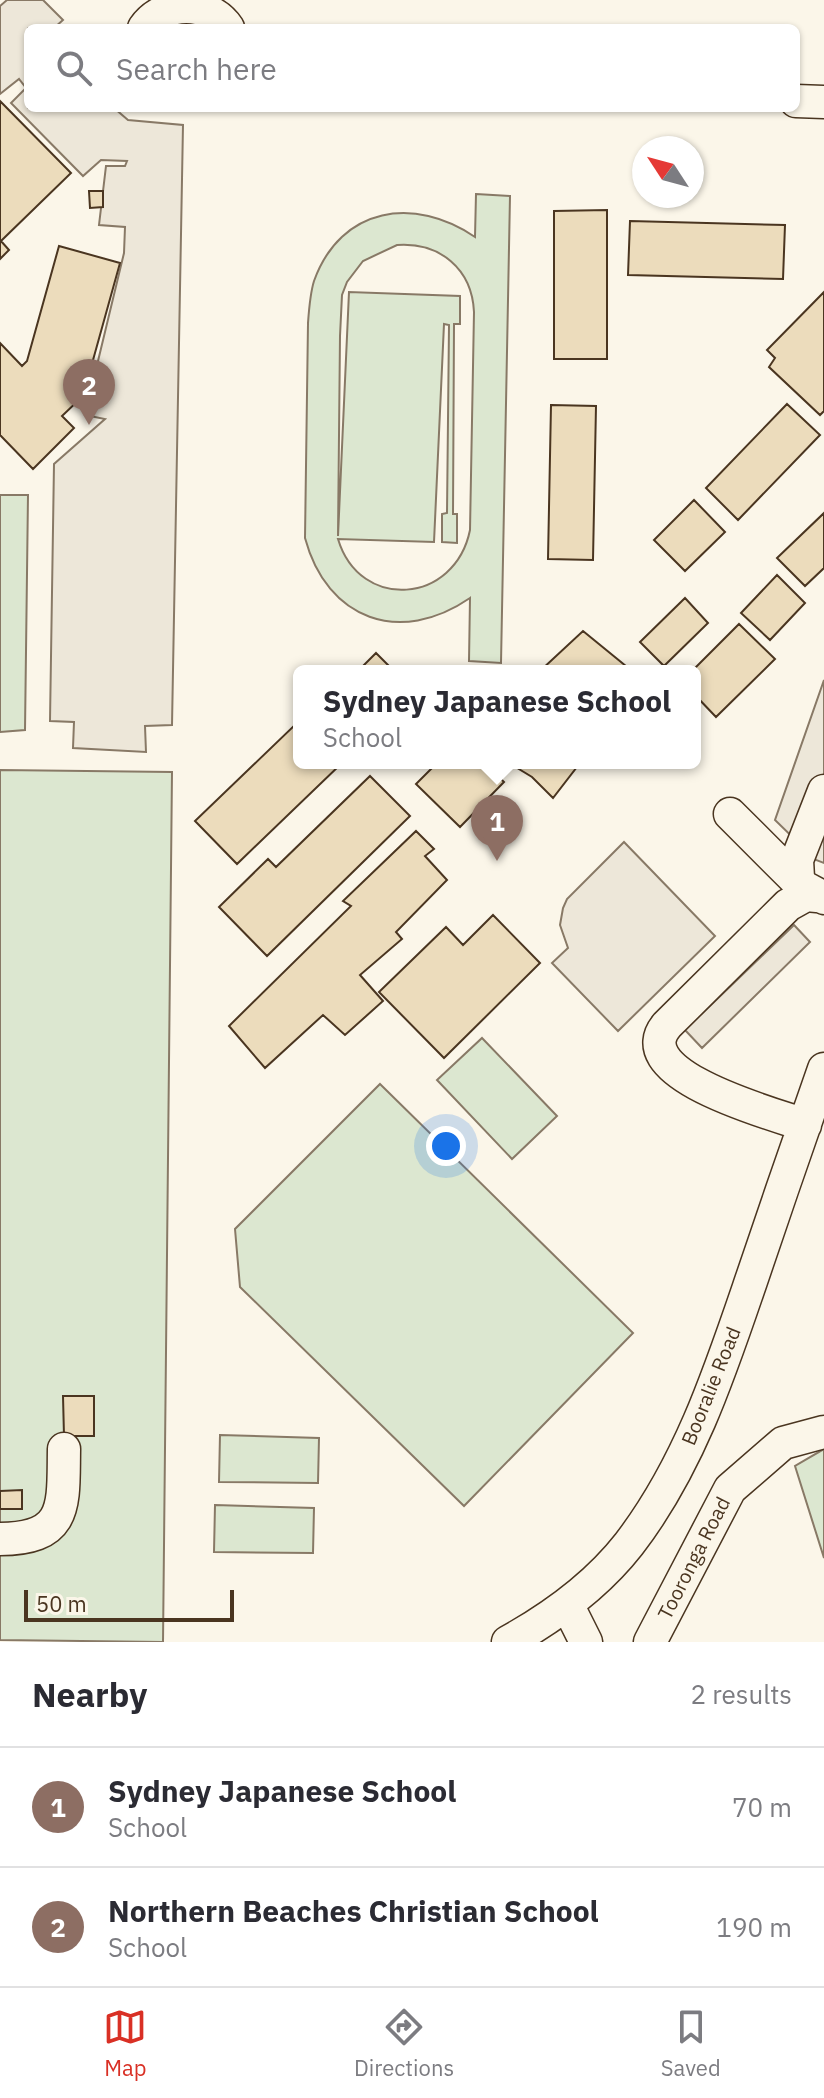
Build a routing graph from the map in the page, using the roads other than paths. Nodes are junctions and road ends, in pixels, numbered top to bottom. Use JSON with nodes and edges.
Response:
{"nodes":[{"id":1,"x":147,"y":24,"type":"edge"},
{"id":2,"x":225,"y":24,"type":"edge"},
{"id":3,"x":800,"y":101,"type":"edge"},
{"id":4,"x":824,"y":102,"type":"edge"},
{"id":5,"x":824,"y":791,"type":"edge"},
{"id":6,"x":730,"y":814,"type":"dead end"},
{"id":7,"x":814,"y":893,"type":"edge"},
{"id":8,"x":824,"y":1069,"type":"edge"},
{"id":9,"x":805,"y":1125,"type":"junction"},
{"id":10,"x":824,"y":1432,"type":"edge"},
{"id":11,"x":64,"y":1449,"type":"dead end"},
{"id":12,"x":0,"y":1539,"type":"edge"},
{"id":13,"x":567,"y":1604,"type":"junction"},
{"id":14,"x":508,"y":1642,"type":"edge"},
{"id":15,"x":586,"y":1642,"type":"edge"},
{"id":16,"x":650,"y":1642,"type":"edge"}],
"edges":[{"from":1,"to":2,"type":"street"},
{"from":3,"to":4,"type":"street"},
{"from":5,"to":7,"type":"street"},
{"from":6,"to":7,"type":"street"},
{"from":7,"to":9,"type":"street"},
{"from":8,"to":9,"type":"street","name":"Booralie Road"},
{"from":9,"to":13,"type":"street","name":"Booralie Road"},
{"from":10,"to":16,"type":"street","name":"Tooronga Road"},
{"from":11,"to":12,"type":"street"},
{"from":13,"to":14,"type":"street","name":"Booralie Road"},
{"from":13,"to":15,"type":"street"}]}
